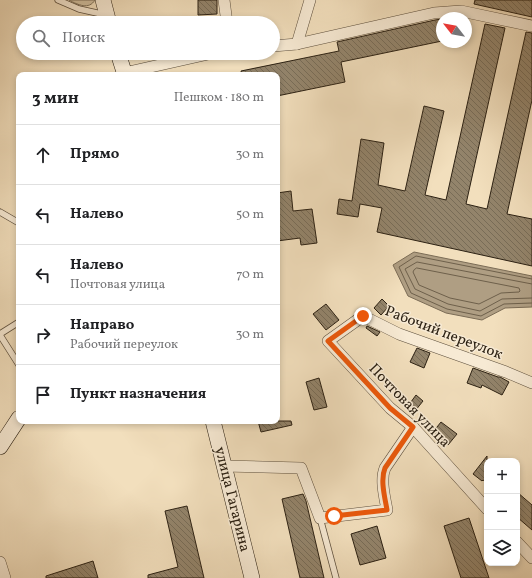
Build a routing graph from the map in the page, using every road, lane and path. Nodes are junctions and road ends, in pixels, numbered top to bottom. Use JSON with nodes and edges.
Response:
{"nodes":[{"id":1,"x":58,"y":0,"type":"edge"},
{"id":2,"x":103,"y":0,"type":"edge"},
{"id":3,"x":224,"y":0,"type":"edge"},
{"id":4,"x":310,"y":0,"type":"edge"},
{"id":5,"x":99,"y":16,"type":"edge"},
{"id":6,"x":106,"y":16,"type":"edge"},
{"id":7,"x":226,"y":16,"type":"edge"},
{"id":8,"x":532,"y":26,"type":"edge"},
{"id":9,"x":297,"y":44,"type":"junction"},
{"id":10,"x":280,"y":45,"type":"edge"},
{"id":11,"x":120,"y":60,"type":"edge"},
{"id":12,"x":183,"y":60,"type":"edge"},
{"id":13,"x":123,"y":72,"type":"edge"},
{"id":14,"x":132,"y":72,"type":"edge"},
{"id":15,"x":0,"y":212,"type":"edge"},
{"id":16,"x":16,"y":221,"type":"edge"},
{"id":17,"x":16,"y":324,"type":"edge"},
{"id":18,"x":0,"y":334,"type":"edge"},
{"id":19,"x":328,"y":341,"type":"joint"},
{"id":20,"x":16,"y":360,"type":"edge"},
{"id":21,"x":532,"y":383,"type":"edge"},
{"id":22,"x":16,"y":423,"type":"edge"},
{"id":23,"x":214,"y":424,"type":"edge"},
{"id":24,"x":413,"y":427,"type":"junction"},
{"id":25,"x":0,"y":447,"type":"edge"},
{"id":26,"x":224,"y":466,"type":"junction"},
{"id":27,"x":484,"y":506,"type":"edge"},
{"id":28,"x":320,"y":518,"type":"junction"},
{"id":29,"x":520,"y":545,"type":"edge"},
{"id":30,"x":532,"y":558,"type":"edge"},
{"id":31,"x":0,"y":562,"type":"edge"},
{"id":32,"x":4,"y":578,"type":"edge"},
{"id":33,"x":252,"y":578,"type":"edge"},
{"id":34,"x":336,"y":578,"type":"edge"}],
"edges":[{"from":1,"to":5,"type":"lane"},
{"from":2,"to":6,"type":"main road"},
{"from":3,"to":7,"type":"street"},
{"from":4,"to":9,"type":"street"},
{"from":8,"to":9,"type":"street"},
{"from":9,"to":10,"type":"street"},
{"from":11,"to":13,"type":"main road"},
{"from":12,"to":14,"type":"street"},
{"from":15,"to":16,"type":"lane"},
{"from":17,"to":18,"type":"lane"},
{"from":18,"to":20,"type":"lane"},
{"from":19,"to":21,"type":"street","name":"Рабочий переулок"},
{"from":19,"to":24,"type":"street","name":"Почтовая улица"},
{"from":22,"to":25,"type":"main road"},
{"from":23,"to":26,"type":"main road","name":"улица Гагарина"},
{"from":24,"to":27,"type":"street","name":"Почтовая улица"},
{"from":24,"to":28,"type":"street"},
{"from":26,"to":28,"type":"street"},
{"from":26,"to":33,"type":"main road","name":"улица Гагарина"},
{"from":28,"to":34,"type":"lane"},
{"from":29,"to":30,"type":"street"},
{"from":31,"to":32,"type":"street"}]}
